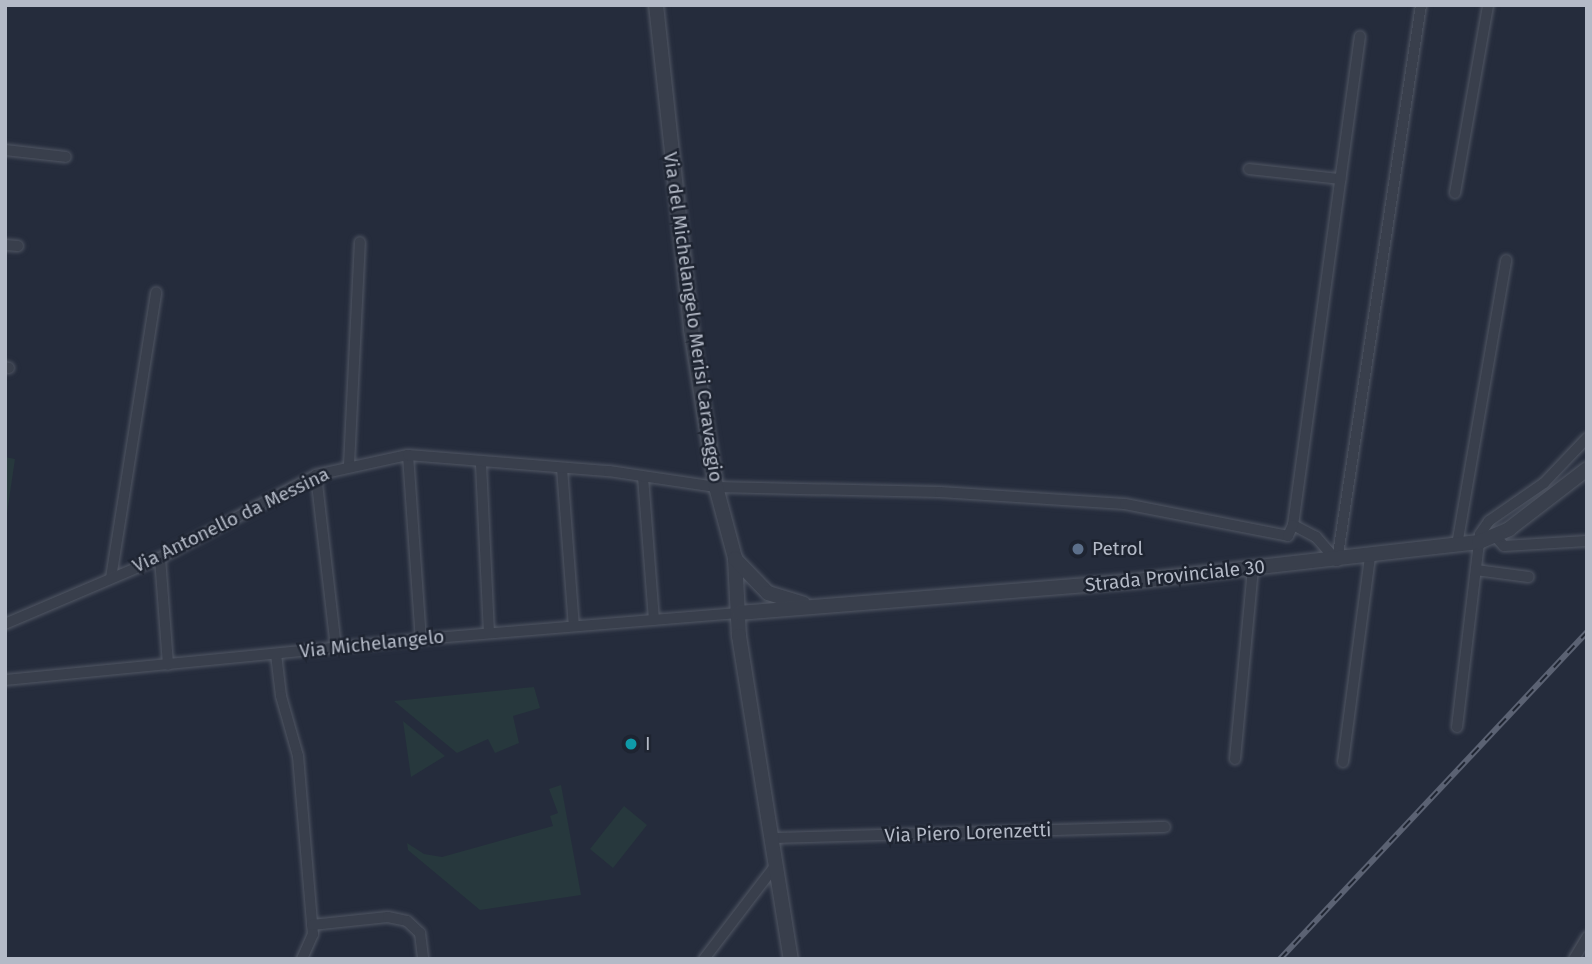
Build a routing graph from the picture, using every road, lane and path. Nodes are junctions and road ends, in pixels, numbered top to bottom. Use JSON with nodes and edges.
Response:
{"nodes":[{"id":1,"x":656,"y":5,"type":"edge"},
{"id":2,"x":1421,"y":5,"type":"edge"},
{"id":3,"x":1488,"y":5,"type":"edge"},
{"id":4,"x":1360,"y":37,"type":"dead end"},
{"id":5,"x":5,"y":150,"type":"edge"},
{"id":6,"x":66,"y":158,"type":"dead end"},
{"id":7,"x":1249,"y":169,"type":"dead end"},
{"id":8,"x":1340,"y":179,"type":"junction"},
{"id":9,"x":1455,"y":194,"type":"dead end"},
{"id":10,"x":360,"y":242,"type":"dead end"},
{"id":11,"x":5,"y":245,"type":"edge"},
{"id":12,"x":18,"y":246,"type":"dead end"},
{"id":13,"x":1506,"y":260,"type":"dead end"},
{"id":14,"x":156,"y":293,"type":"dead end"},
{"id":15,"x":1587,"y":438,"type":"edge"},
{"id":16,"x":408,"y":455,"type":"junction"},
{"id":17,"x":481,"y":464,"type":"junction"},
{"id":18,"x":349,"y":465,"type":"junction"},
{"id":19,"x":562,"y":468,"type":"junction"},
{"id":20,"x":1587,"y":469,"type":"edge"},
{"id":21,"x":316,"y":475,"type":"junction"},
{"id":22,"x":643,"y":477,"type":"junction"},
{"id":23,"x":716,"y":487,"type":"junction"},
{"id":24,"x":1293,"y":525,"type":"junction"},
{"id":25,"x":1495,"y":536,"type":"junction"},
{"id":26,"x":1587,"y":541,"type":"edge"},
{"id":27,"x":1479,"y":542,"type":"junction"},
{"id":28,"x":1457,"y":545,"type":"junction"},
{"id":29,"x":160,"y":558,"type":"junction"},
{"id":30,"x":735,"y":558,"type":"junction"},
{"id":31,"x":1370,"y":558,"type":"junction"},
{"id":32,"x":1337,"y":561,"type":"junction"},
{"id":33,"x":1254,"y":568,"type":"junction"},
{"id":34,"x":1476,"y":570,"type":"junction"},
{"id":35,"x":1529,"y":577,"type":"dead end"},
{"id":36,"x":111,"y":578,"type":"junction"},
{"id":37,"x":811,"y":606,"type":"junction"},
{"id":38,"x":739,"y":613,"type":"junction"},
{"id":39,"x":654,"y":620,"type":"junction"},
{"id":40,"x":5,"y":624,"type":"edge"},
{"id":41,"x":573,"y":626,"type":"junction"},
{"id":42,"x":489,"y":633,"type":"junction"},
{"id":43,"x":421,"y":639,"type":"junction"},
{"id":44,"x":337,"y":647,"type":"junction"},
{"id":45,"x":276,"y":654,"type":"junction"},
{"id":46,"x":168,"y":665,"type":"junction"},
{"id":47,"x":5,"y":680,"type":"edge"},
{"id":48,"x":1457,"y":727,"type":"dead end"},
{"id":49,"x":1235,"y":759,"type":"dead end"},
{"id":50,"x":1343,"y":762,"type":"dead end"},
{"id":51,"x":1165,"y":827,"type":"dead end"},
{"id":52,"x":771,"y":838,"type":"junction"},
{"id":53,"x":775,"y":866,"type":"junction"},
{"id":54,"x":312,"y":925,"type":"junction"},
{"id":55,"x":1587,"y":937,"type":"edge"},
{"id":56,"x":302,"y":959,"type":"edge"},
{"id":57,"x":424,"y":959,"type":"edge"},
{"id":58,"x":704,"y":959,"type":"edge"},
{"id":59,"x":791,"y":959,"type":"edge"},
{"id":60,"x":1574,"y":959,"type":"edge"}],
"edges":[{"from":1,"to":23,"type":"street","name":"Via del Michelangelo Merisi Caravaggio"},
{"from":2,"to":32,"type":"street"},
{"from":3,"to":9,"type":"street"},
{"from":4,"to":8,"type":"street"},
{"from":5,"to":6,"type":"street"},
{"from":7,"to":8,"type":"street"},
{"from":8,"to":24,"type":"street"},
{"from":10,"to":18,"type":"street"},
{"from":11,"to":12,"type":"street"},
{"from":13,"to":28,"type":"street"},
{"from":14,"to":36,"type":"street"},
{"from":15,"to":27,"type":"street"},
{"from":16,"to":17,"type":"street","name":"Via Antonello da Messina"},
{"from":16,"to":18,"type":"street","name":"Via Antonello da Messina"},
{"from":16,"to":43,"type":"street"},
{"from":17,"to":19,"type":"street","name":"Via Antonello da Messina"},
{"from":17,"to":42,"type":"street"},
{"from":18,"to":21,"type":"street","name":"Via Antonello da Messina"},
{"from":19,"to":22,"type":"street","name":"Via Antonello da Messina"},
{"from":19,"to":41,"type":"street"},
{"from":20,"to":25,"type":"street","name":"Strada Provinciale 30"},
{"from":21,"to":29,"type":"street","name":"Via Antonello da Messina"},
{"from":21,"to":44,"type":"street"},
{"from":22,"to":23,"type":"street","name":"Via Antonello da Messina"},
{"from":22,"to":39,"type":"street"},
{"from":23,"to":24,"type":"street","name":"Via Antonello da Messina"},
{"from":23,"to":30,"type":"street","name":"Via del Michelangelo Merisi Caravaggio"},
{"from":24,"to":32,"type":"street"},
{"from":25,"to":26,"type":"street"},
{"from":25,"to":27,"type":"street","name":"Strada Provinciale 30"},
{"from":27,"to":28,"type":"street","name":"Strada Provinciale 30"},
{"from":27,"to":34,"type":"street"},
{"from":28,"to":31,"type":"street","name":"Strada Provinciale 30"},
{"from":29,"to":36,"type":"street","name":"Via Antonello da Messina"},
{"from":29,"to":46,"type":"street"},
{"from":30,"to":37,"type":"street"},
{"from":30,"to":38,"type":"street","name":"Via del Michelangelo Merisi Caravaggio"},
{"from":31,"to":32,"type":"street","name":"Strada Provinciale 30"},
{"from":31,"to":50,"type":"street"},
{"from":32,"to":33,"type":"street","name":"Strada Provinciale 30"},
{"from":33,"to":37,"type":"street","name":"Strada Provinciale 30"},
{"from":33,"to":49,"type":"street"},
{"from":34,"to":35,"type":"street"},
{"from":34,"to":48,"type":"street"},
{"from":36,"to":40,"type":"street","name":"Via Antonello da Messina"},
{"from":37,"to":38,"type":"street","name":"Strada Provinciale 30"},
{"from":38,"to":39,"type":"street","name":"Via Michelangelo"},
{"from":38,"to":52,"type":"street","name":"Via del Michelangelo Merisi Caravaggio"},
{"from":39,"to":41,"type":"street","name":"Via Michelangelo"},
{"from":41,"to":42,"type":"street","name":"Via Michelangelo"},
{"from":42,"to":43,"type":"street","name":"Via Michelangelo"},
{"from":43,"to":44,"type":"street","name":"Via Michelangelo"},
{"from":44,"to":45,"type":"street","name":"Via Michelangelo"},
{"from":45,"to":46,"type":"street","name":"Via Michelangelo"},
{"from":45,"to":54,"type":"street"},
{"from":46,"to":47,"type":"street","name":"Via Michelangelo"},
{"from":51,"to":52,"type":"street","name":"Via Piero Lorenzetti"},
{"from":52,"to":53,"type":"street","name":"Via del Michelangelo Merisi Caravaggio"},
{"from":53,"to":58,"type":"street"},
{"from":53,"to":59,"type":"street","name":"Via del Michelangelo Merisi Caravaggio"},
{"from":54,"to":56,"type":"street"},
{"from":54,"to":57,"type":"street"},
{"from":55,"to":60,"type":"street"}]}
